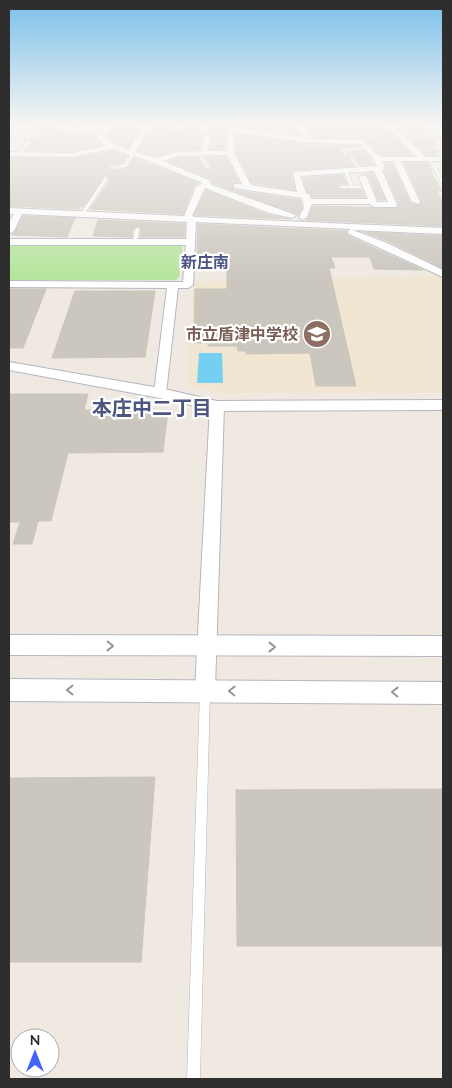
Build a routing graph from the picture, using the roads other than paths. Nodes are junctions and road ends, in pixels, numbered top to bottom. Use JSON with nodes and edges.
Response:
{"nodes":[{"id":1,"x":190,"y":176,"type":"edge"},
{"id":2,"x":242,"y":176,"type":"edge"},
{"id":3,"x":297,"y":176,"type":"edge"},
{"id":4,"x":348,"y":176,"type":"edge"},
{"id":5,"x":381,"y":176,"type":"edge"},
{"id":6,"x":404,"y":176,"type":"edge"},
{"id":7,"x":363,"y":177,"type":"dead end"},
{"id":8,"x":106,"y":178,"type":"dead end"},
{"id":9,"x":206,"y":183,"type":"junction"},
{"id":10,"x":340,"y":187,"type":"dead end"},
{"id":11,"x":352,"y":187,"type":"junction"},
{"id":12,"x":361,"y":187,"type":"dead end"},
{"id":13,"x":248,"y":188,"type":"junction"},
{"id":14,"x":304,"y":199,"type":"junction"},
{"id":15,"x":372,"y":201,"type":"junction"},
{"id":16,"x":416,"y":202,"type":"dead end"},
{"id":17,"x":9,"y":211,"type":"edge"},
{"id":18,"x":20,"y":212,"type":"junction"},
{"id":19,"x":82,"y":215,"type":"junction"},
{"id":20,"x":303,"y":217,"type":"junction"},
{"id":21,"x":190,"y":219,"type":"junction"},
{"id":22,"x":339,"y":227,"type":"junction"},
{"id":23,"x":137,"y":229,"type":"dead end"},
{"id":24,"x":9,"y":231,"type":"edge"},
{"id":25,"x":443,"y":231,"type":"edge"},
{"id":26,"x":9,"y":242,"type":"edge"},
{"id":27,"x":135,"y":242,"type":"junction"},
{"id":28,"x":190,"y":242,"type":"junction"},
{"id":29,"x":443,"y":263,"type":"edge"},
{"id":30,"x":430,"y":267,"type":"junction"},
{"id":31,"x":443,"y":274,"type":"edge"},
{"id":32,"x":9,"y":284,"type":"edge"},
{"id":33,"x":172,"y":285,"type":"junction"},
{"id":34,"x":9,"y":366,"type":"edge"},
{"id":35,"x":160,"y":393,"type":"junction"},
{"id":36,"x":217,"y":406,"type":"junction"},
{"id":37,"x":443,"y":406,"type":"edge"},
{"id":38,"x":9,"y":645,"type":"edge"},
{"id":39,"x":443,"y":646,"type":"edge"},
{"id":40,"x":208,"y":647,"type":"junction"},
{"id":41,"x":9,"y":690,"type":"edge"},
{"id":42,"x":205,"y":690,"type":"junction"},
{"id":43,"x":443,"y":693,"type":"edge"},
{"id":44,"x":193,"y":1079,"type":"edge"}],
"edges":[{"from":1,"to":9,"type":"street"},
{"from":2,"to":13,"type":"street"},
{"from":3,"to":14,"type":"street"},
{"from":4,"to":11,"type":"lane"},
{"from":5,"to":15,"type":"street"},
{"from":6,"to":16,"type":"street"},
{"from":7,"to":15,"type":"street"},
{"from":8,"to":19,"type":"lane"},
{"from":9,"to":13,"type":"street"},
{"from":9,"to":20,"type":"street"},
{"from":9,"to":21,"type":"street"},
{"from":10,"to":11,"type":"lane"},
{"from":11,"to":12,"type":"lane"},
{"from":13,"to":14,"type":"street"},
{"from":14,"to":15,"type":"street"},
{"from":14,"to":20,"type":"street"},
{"from":17,"to":18,"type":"street"},
{"from":18,"to":19,"type":"street"},
{"from":18,"to":24,"type":"street"},
{"from":19,"to":21,"type":"street"},
{"from":20,"to":22,"type":"street"},
{"from":21,"to":22,"type":"street"},
{"from":21,"to":28,"type":"street"},
{"from":22,"to":25,"type":"street"},
{"from":22,"to":30,"type":"street"},
{"from":23,"to":27,"type":"lane"},
{"from":26,"to":27,"type":"street"},
{"from":27,"to":28,"type":"street"},
{"from":28,"to":33,"type":"street"},
{"from":29,"to":30,"type":"street"},
{"from":30,"to":31,"type":"street"},
{"from":32,"to":33,"type":"street"},
{"from":33,"to":35,"type":"street"},
{"from":34,"to":35,"type":"street"},
{"from":35,"to":36,"type":"street"},
{"from":36,"to":37,"type":"street"},
{"from":36,"to":40,"type":"street"},
{"from":38,"to":40,"type":"street","one_way":true},
{"from":40,"to":39,"type":"street","one_way":true},
{"from":40,"to":42,"type":"street"},
{"from":42,"to":41,"type":"street","one_way":true},
{"from":43,"to":42,"type":"street","one_way":true},
{"from":42,"to":44,"type":"lane"}]}
